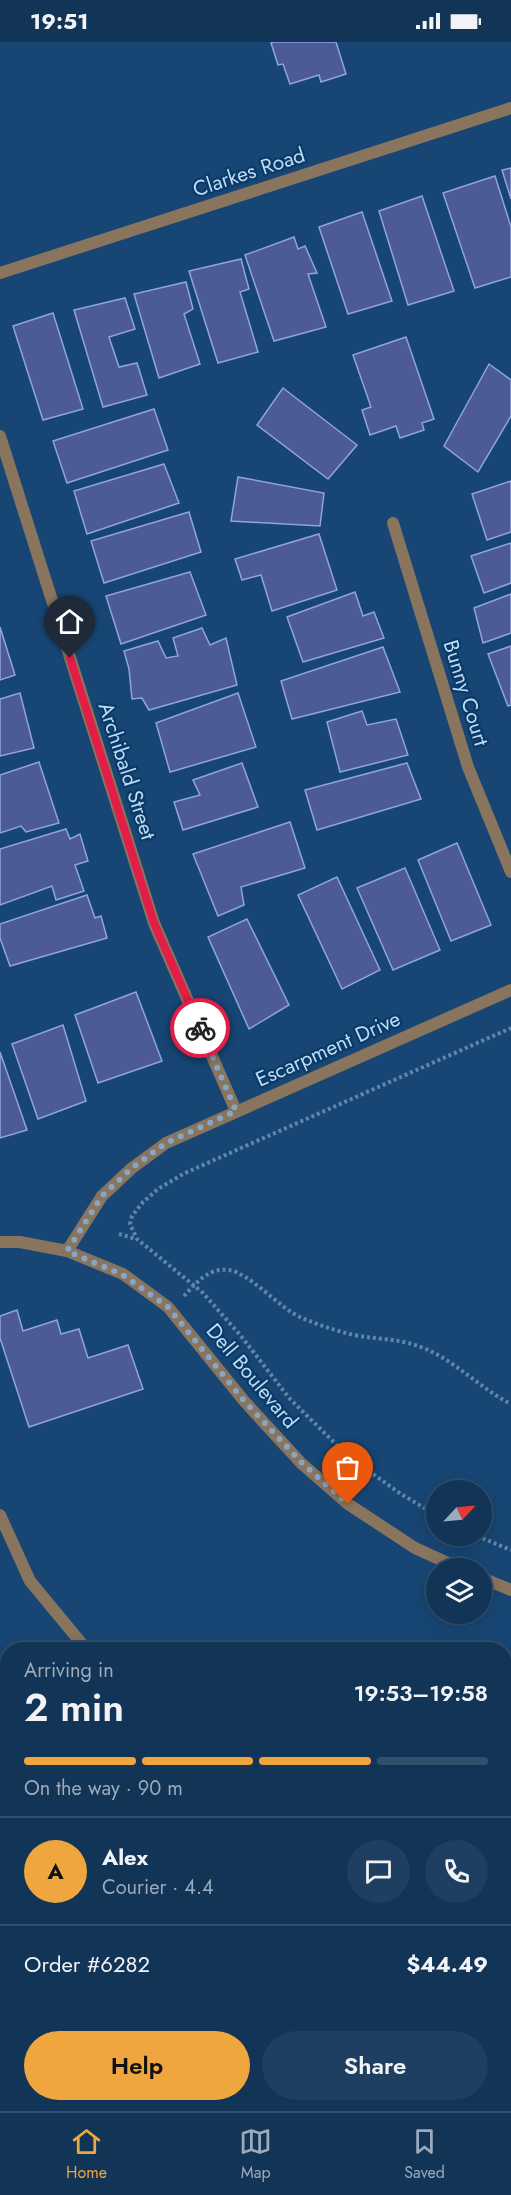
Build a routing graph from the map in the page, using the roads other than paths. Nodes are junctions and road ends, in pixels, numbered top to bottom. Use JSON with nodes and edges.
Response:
{"nodes":[{"id":1,"x":511,"y":108,"type":"edge"},
{"id":2,"x":0,"y":273,"type":"edge"},
{"id":3,"x":0,"y":436,"type":"edge"},
{"id":4,"x":393,"y":523,"type":"dead end"},
{"id":5,"x":511,"y":872,"type":"edge"},
{"id":6,"x":511,"y":990,"type":"edge"},
{"id":7,"x":236,"y":1111,"type":"junction"},
{"id":8,"x":0,"y":1242,"type":"edge"},
{"id":9,"x":67,"y":1251,"type":"junction"},
{"id":10,"x":0,"y":1515,"type":"edge"},
{"id":11,"x":437,"y":1558,"type":"edge"},
{"id":12,"x":492,"y":1582,"type":"edge"},
{"id":13,"x":511,"y":1590,"type":"edge"},
{"id":14,"x":80,"y":1642,"type":"edge"}],
"edges":[{"from":1,"to":2,"type":"street","name":"Clarkes Road"},
{"from":3,"to":7,"type":"street","name":"Archibald Street"},
{"from":4,"to":5,"type":"street","name":"Bunny Court"},
{"from":6,"to":7,"type":"street","name":"Escarpment Drive"},
{"from":7,"to":9,"type":"street","name":"Escarpment Drive"},
{"from":8,"to":9,"type":"street","name":"Dell Boulevard"},
{"from":9,"to":11,"type":"street","name":"Dell Boulevard"},
{"from":10,"to":14,"type":"street"},
{"from":12,"to":13,"type":"street"}]}
